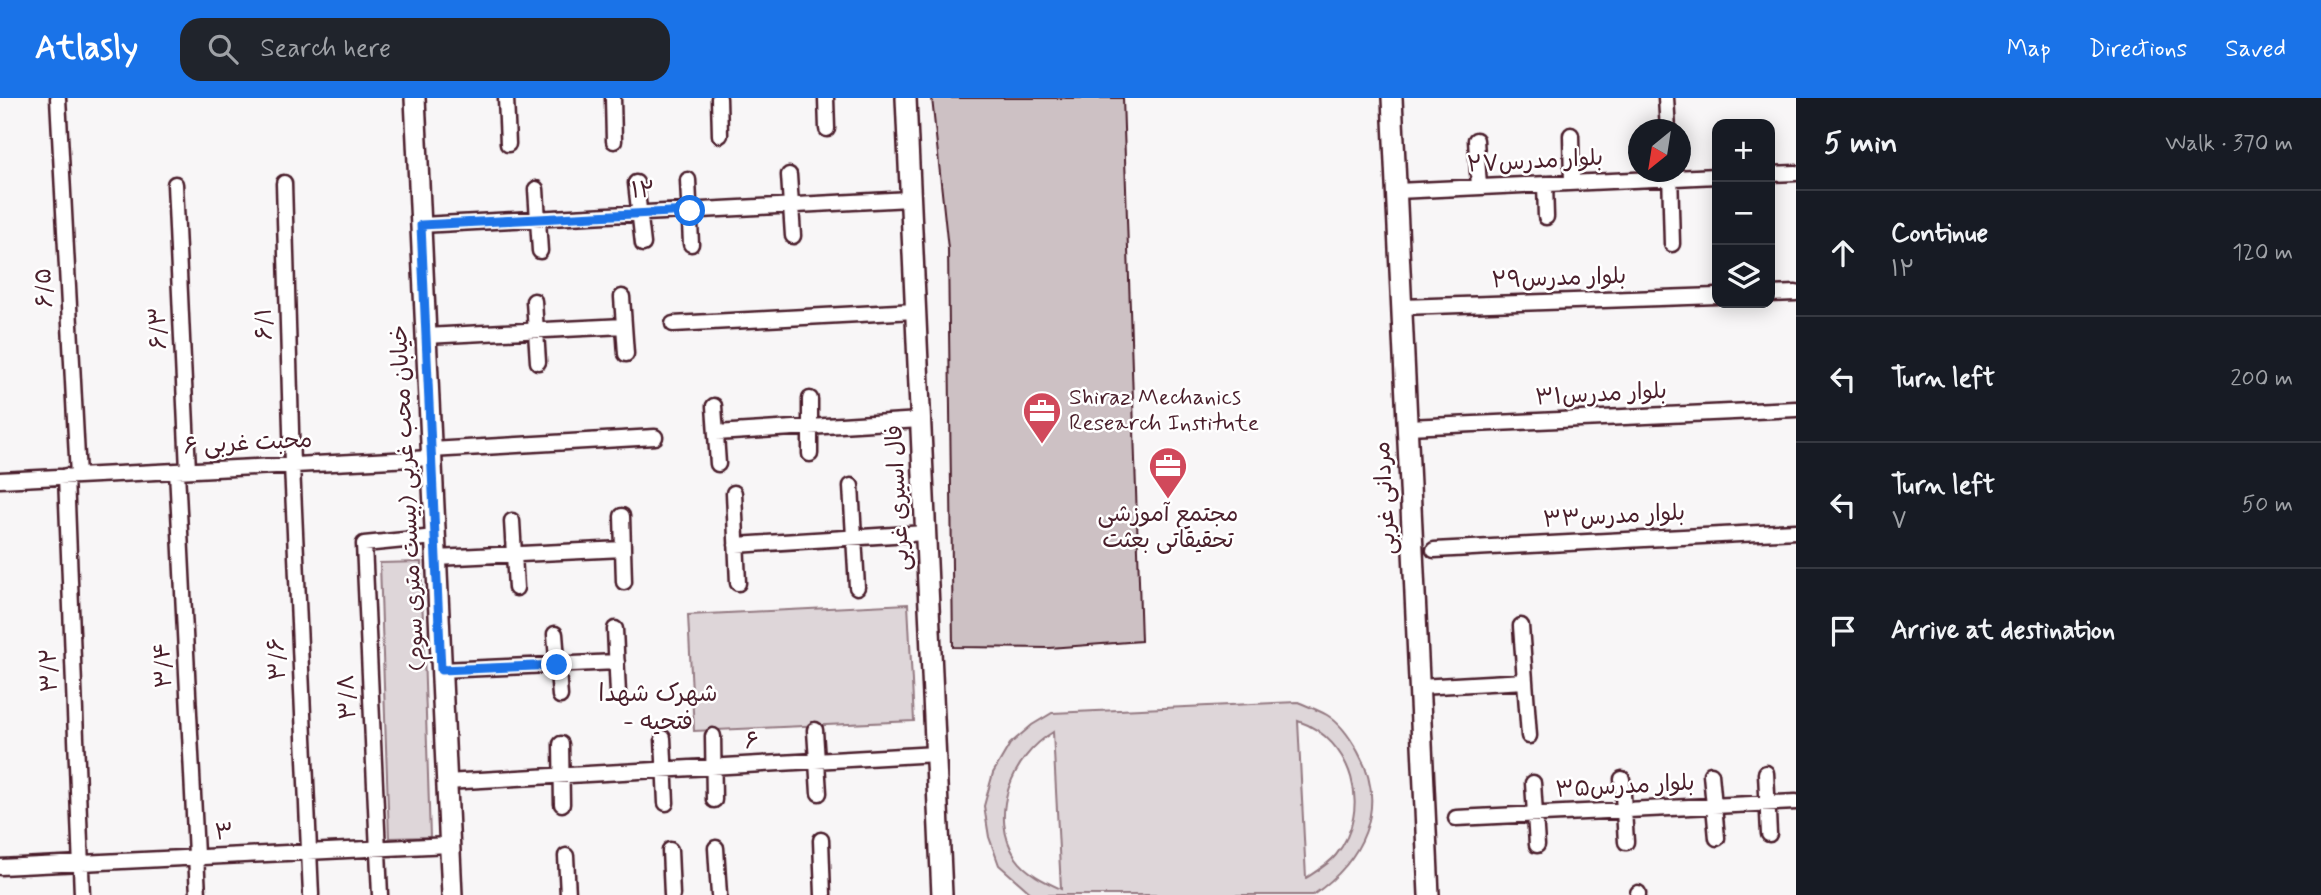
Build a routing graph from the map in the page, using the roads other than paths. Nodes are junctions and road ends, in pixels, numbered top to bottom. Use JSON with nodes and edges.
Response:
{"nodes":[{"id":1,"x":58,"y":98,"type":"edge"},
{"id":2,"x":415,"y":98,"type":"edge"},
{"id":3,"x":506,"y":98,"type":"edge"},
{"id":4,"x":613,"y":98,"type":"edge"},
{"id":5,"x":719,"y":98,"type":"edge"},
{"id":6,"x":826,"y":98,"type":"edge"},
{"id":7,"x":906,"y":98,"type":"edge"},
{"id":8,"x":1392,"y":98,"type":"edge"},
{"id":9,"x":1666,"y":98,"type":"edge"},
{"id":10,"x":1667,"y":119,"type":"edge"},
{"id":11,"x":827,"y":129,"type":"dead end"},
{"id":12,"x":720,"y":135,"type":"dead end"},
{"id":13,"x":1572,"y":135,"type":"dead end"},
{"id":14,"x":1476,"y":140,"type":"dead end"},
{"id":15,"x":614,"y":141,"type":"dead end"},
{"id":16,"x":508,"y":144,"type":"dead end"},
{"id":17,"x":1796,"y":173,"type":"edge"},
{"id":18,"x":1775,"y":174,"type":"edge"},
{"id":19,"x":789,"y":175,"type":"dead end"},
{"id":20,"x":1691,"y":175,"type":"edge"},
{"id":21,"x":1712,"y":176,"type":"edge"},
{"id":22,"x":1628,"y":178,"type":"edge"},
{"id":23,"x":688,"y":180,"type":"dead end"},
{"id":24,"x":1670,"y":182,"type":"edge"},
{"id":25,"x":284,"y":183,"type":"dead end"},
{"id":26,"x":636,"y":183,"type":"dead end"},
{"id":27,"x":1572,"y":183,"type":"junction"},
{"id":28,"x":175,"y":184,"type":"dead end"},
{"id":29,"x":1545,"y":184,"type":"junction"},
{"id":30,"x":1479,"y":187,"type":"junction"},
{"id":31,"x":536,"y":189,"type":"dead end"},
{"id":32,"x":1397,"y":191,"type":"junction"},
{"id":33,"x":910,"y":199,"type":"junction"},
{"id":34,"x":791,"y":205,"type":"junction"},
{"id":35,"x":690,"y":211,"type":"junction"},
{"id":36,"x":639,"y":214,"type":"junction"},
{"id":37,"x":1546,"y":217,"type":"dead end"},
{"id":38,"x":538,"y":219,"type":"junction"},
{"id":39,"x":421,"y":225,"type":"junction"},
{"id":40,"x":793,"y":236,"type":"dead end"},
{"id":41,"x":643,"y":244,"type":"dead end"},
{"id":42,"x":691,"y":244,"type":"dead end"},
{"id":43,"x":1672,"y":244,"type":"dead end"},
{"id":44,"x":540,"y":251,"type":"dead end"},
{"id":45,"x":1796,"y":293,"type":"edge"},
{"id":46,"x":1775,"y":294,"type":"edge"},
{"id":47,"x":1712,"y":296,"type":"edge"},
{"id":48,"x":622,"y":297,"type":"dead end"},
{"id":49,"x":534,"y":301,"type":"dead end"},
{"id":50,"x":1402,"y":307,"type":"junction"},
{"id":51,"x":915,"y":311,"type":"junction"},
{"id":52,"x":673,"y":324,"type":"dead end"},
{"id":53,"x":624,"y":326,"type":"junction"},
{"id":54,"x":536,"y":331,"type":"junction"},
{"id":55,"x":426,"y":336,"type":"junction"},
{"id":56,"x":626,"y":354,"type":"dead end"},
{"id":57,"x":538,"y":362,"type":"dead end"},
{"id":58,"x":810,"y":399,"type":"dead end"},
{"id":59,"x":714,"y":406,"type":"dead end"},
{"id":60,"x":1796,"y":409,"type":"edge"},
{"id":61,"x":920,"y":420,"type":"junction"},
{"id":62,"x":810,"y":427,"type":"junction"},
{"id":63,"x":1408,"y":427,"type":"junction"},
{"id":64,"x":716,"y":433,"type":"junction"},
{"id":65,"x":655,"y":437,"type":"dead end"},
{"id":66,"x":431,"y":454,"type":"junction"},
{"id":67,"x":810,"y":454,"type":"dead end"},
{"id":68,"x":718,"y":464,"type":"dead end"},
{"id":69,"x":292,"y":465,"type":"junction"},
{"id":70,"x":182,"y":470,"type":"junction"},
{"id":71,"x":72,"y":476,"type":"junction"},
{"id":72,"x":0,"y":480,"type":"edge"},
{"id":73,"x":851,"y":486,"type":"dead end"},
{"id":74,"x":734,"y":493,"type":"dead end"},
{"id":75,"x":622,"y":516,"type":"dead end"},
{"id":76,"x":512,"y":521,"type":"dead end"},
{"id":77,"x":1796,"y":531,"type":"edge"},
{"id":78,"x":926,"y":533,"type":"junction"},
{"id":79,"x":435,"y":537,"type":"junction"},
{"id":80,"x":854,"y":538,"type":"junction"},
{"id":81,"x":736,"y":545,"type":"junction"},
{"id":82,"x":623,"y":549,"type":"junction"},
{"id":83,"x":1434,"y":550,"type":"dead end"},
{"id":84,"x":514,"y":554,"type":"junction"},
{"id":85,"x":436,"y":558,"type":"junction"},
{"id":86,"x":624,"y":582,"type":"dead end"},
{"id":87,"x":738,"y":583,"type":"dead end"},
{"id":88,"x":516,"y":587,"type":"dead end"},
{"id":89,"x":857,"y":587,"type":"dead end"},
{"id":90,"x":1521,"y":626,"type":"dead end"},
{"id":91,"x":615,"y":629,"type":"dead end"},
{"id":92,"x":555,"y":634,"type":"dead end"},
{"id":93,"x":617,"y":662,"type":"junction"},
{"id":94,"x":557,"y":665,"type":"junction"},
{"id":95,"x":441,"y":670,"type":"junction"},
{"id":96,"x":1525,"y":681,"type":"junction"},
{"id":97,"x":1419,"y":687,"type":"junction"},
{"id":98,"x":618,"y":694,"type":"dead end"},
{"id":99,"x":560,"y":696,"type":"dead end"},
{"id":100,"x":815,"y":730,"type":"dead end"},
{"id":101,"x":713,"y":736,"type":"dead end"},
{"id":102,"x":1529,"y":736,"type":"dead end"},
{"id":103,"x":663,"y":738,"type":"dead end"},
{"id":104,"x":561,"y":744,"type":"dead end"},
{"id":105,"x":936,"y":754,"type":"junction"},
{"id":106,"x":817,"y":761,"type":"junction"},
{"id":107,"x":713,"y":766,"type":"junction"},
{"id":108,"x":665,"y":769,"type":"junction"},
{"id":109,"x":1766,"y":772,"type":"dead end"},
{"id":110,"x":1712,"y":774,"type":"dead end"},
{"id":111,"x":562,"y":775,"type":"junction"},
{"id":112,"x":1622,"y":779,"type":"dead end"},
{"id":113,"x":446,"y":782,"type":"junction"},
{"id":114,"x":1533,"y":783,"type":"dead end"},
{"id":115,"x":819,"y":793,"type":"dead end"},
{"id":116,"x":714,"y":800,"type":"dead end"},
{"id":117,"x":1796,"y":802,"type":"edge"},
{"id":118,"x":666,"y":803,"type":"dead end"},
{"id":119,"x":1768,"y":803,"type":"junction"},
{"id":120,"x":562,"y":804,"type":"dead end"},
{"id":121,"x":1714,"y":806,"type":"junction"},
{"id":122,"x":1624,"y":810,"type":"junction"},
{"id":123,"x":1535,"y":814,"type":"junction"},
{"id":124,"x":1456,"y":818,"type":"dead end"},
{"id":125,"x":1769,"y":834,"type":"dead end"},
{"id":126,"x":1717,"y":838,"type":"dead end"},
{"id":127,"x":821,"y":840,"type":"dead end"},
{"id":128,"x":1626,"y":842,"type":"dead end"},
{"id":129,"x":449,"y":845,"type":"junction"},
{"id":130,"x":1537,"y":845,"type":"dead end"},
{"id":131,"x":378,"y":848,"type":"junction"},
{"id":132,"x":716,"y":848,"type":"dead end"},
{"id":133,"x":670,"y":850,"type":"dead end"},
{"id":134,"x":309,"y":852,"type":"junction"},
{"id":135,"x":566,"y":856,"type":"dead end"},
{"id":136,"x":196,"y":857,"type":"junction"},
{"id":137,"x":80,"y":863,"type":"junction"},
{"id":138,"x":0,"y":867,"type":"edge"},
{"id":139,"x":82,"y":895,"type":"edge"},
{"id":140,"x":198,"y":895,"type":"edge"},
{"id":141,"x":311,"y":895,"type":"edge"},
{"id":142,"x":380,"y":895,"type":"edge"},
{"id":143,"x":452,"y":895,"type":"edge"},
{"id":144,"x":568,"y":895,"type":"edge"},
{"id":145,"x":672,"y":895,"type":"edge"},
{"id":146,"x":719,"y":895,"type":"edge"},
{"id":147,"x":823,"y":895,"type":"edge"},
{"id":148,"x":942,"y":895,"type":"edge"},
{"id":149,"x":1429,"y":895,"type":"edge"}],
"edges":[{"from":1,"to":71,"type":"street","name":"۶/۵"},
{"from":2,"to":39,"type":"street","name":"خیابان محب غربی (بیست متری سوم)"},
{"from":3,"to":16,"type":"street"},
{"from":4,"to":15,"type":"street"},
{"from":5,"to":12,"type":"street"},
{"from":6,"to":11,"type":"street"},
{"from":7,"to":33,"type":"street","name":"فال اسیری غربی"},
{"from":8,"to":32,"type":"street","name":"مردانی غربی"},
{"from":9,"to":10,"type":"street"},
{"from":13,"to":27,"type":"street"},
{"from":14,"to":30,"type":"street"},
{"from":17,"to":18,"type":"street"},
{"from":19,"to":34,"type":"street"},
{"from":20,"to":21,"type":"street","name":"بلوار مدرس۲۷"},
{"from":22,"to":27,"type":"street","name":"بلوار مدرس۲۷"},
{"from":23,"to":35,"type":"street"},
{"from":24,"to":43,"type":"street"},
{"from":25,"to":69,"type":"street","name":"۶/۱"},
{"from":26,"to":36,"type":"street"},
{"from":27,"to":29,"type":"street","name":"بلوار مدرس۲۷"},
{"from":28,"to":70,"type":"street","name":"۶/۳"},
{"from":29,"to":30,"type":"street","name":"بلوار مدرس۲۷"},
{"from":29,"to":37,"type":"street"},
{"from":30,"to":32,"type":"street","name":"بلوار مدرس۲۷"},
{"from":31,"to":38,"type":"street"},
{"from":32,"to":50,"type":"street","name":"مردانی غربی"},
{"from":33,"to":34,"type":"street","name":"۱۲"},
{"from":33,"to":51,"type":"street","name":"فال اسیری غربی"},
{"from":34,"to":35,"type":"street","name":"۱۲"},
{"from":34,"to":40,"type":"street"},
{"from":35,"to":36,"type":"street","name":"۱۲"},
{"from":35,"to":42,"type":"street"},
{"from":36,"to":38,"type":"street","name":"۱۲"},
{"from":36,"to":41,"type":"street"},
{"from":38,"to":39,"type":"street","name":"۱۲"},
{"from":38,"to":44,"type":"street"},
{"from":39,"to":55,"type":"street","name":"خیابان محب غربی (بیست متری سوم)"},
{"from":45,"to":46,"type":"street"},
{"from":47,"to":50,"type":"street","name":"۲۹بلوار مدرس"},
{"from":48,"to":53,"type":"street"},
{"from":49,"to":54,"type":"street"},
{"from":50,"to":63,"type":"street","name":"مردانی غربی"},
{"from":51,"to":52,"type":"street"},
{"from":51,"to":61,"type":"street","name":"فال اسیری غربی"},
{"from":53,"to":54,"type":"street"},
{"from":53,"to":56,"type":"street"},
{"from":54,"to":55,"type":"street"},
{"from":54,"to":57,"type":"street"},
{"from":55,"to":66,"type":"street","name":"خیابان محب غربی (بیست متری سوم)"},
{"from":58,"to":62,"type":"street"},
{"from":59,"to":64,"type":"street"},
{"from":60,"to":63,"type":"street","name":"بلوار مدرس۳۱"},
{"from":61,"to":62,"type":"street"},
{"from":61,"to":78,"type":"street","name":"فال اسیری غربی"},
{"from":62,"to":64,"type":"street"},
{"from":62,"to":67,"type":"street"},
{"from":63,"to":97,"type":"street","name":"مردانی غربی"},
{"from":64,"to":68,"type":"street"},
{"from":65,"to":66,"type":"street","name":"محبت غربی ۶"},
{"from":66,"to":69,"type":"street","name":"محبت غربی ۶"},
{"from":66,"to":79,"type":"street","name":"خیابان محب غربی (بیست متری سوم)"},
{"from":69,"to":70,"type":"street","name":"محبت غربی ۶"},
{"from":69,"to":134,"type":"street","name":"۳/۶"},
{"from":70,"to":71,"type":"street","name":"محبت غربی ۶"},
{"from":70,"to":136,"type":"street","name":"۳/۴"},
{"from":71,"to":72,"type":"street","name":"محبت غربی ۶"},
{"from":71,"to":137,"type":"street","name":"۳/۲"},
{"from":73,"to":80,"type":"street"},
{"from":74,"to":81,"type":"street"},
{"from":75,"to":82,"type":"street"},
{"from":76,"to":84,"type":"street"},
{"from":77,"to":83,"type":"street","name":"بلوار مدرس۳۳"},
{"from":78,"to":80,"type":"street"},
{"from":78,"to":105,"type":"street","name":"فال اسیری غربی"},
{"from":79,"to":85,"type":"street","name":"خیابان محب غربی (بیست متری سوم)"},
{"from":79,"to":131,"type":"street","name":"۳/۸"},
{"from":80,"to":81,"type":"street"},
{"from":80,"to":89,"type":"street"},
{"from":81,"to":87,"type":"street"},
{"from":82,"to":84,"type":"street"},
{"from":82,"to":86,"type":"street"},
{"from":84,"to":85,"type":"street"},
{"from":84,"to":88,"type":"street"},
{"from":85,"to":95,"type":"street","name":"خیابان محب غربی (بیست متری سوم)"},
{"from":90,"to":96,"type":"street"},
{"from":91,"to":93,"type":"street"},
{"from":92,"to":94,"type":"street"},
{"from":93,"to":94,"type":"street"},
{"from":93,"to":98,"type":"street"},
{"from":94,"to":95,"type":"street"},
{"from":94,"to":99,"type":"street"},
{"from":95,"to":113,"type":"street","name":"خیابان محب غربی (بیست متری سوم)"},
{"from":96,"to":97,"type":"street"},
{"from":96,"to":102,"type":"street"},
{"from":97,"to":149,"type":"street","name":"مردانی غربی"},
{"from":100,"to":106,"type":"street"},
{"from":101,"to":107,"type":"street"},
{"from":103,"to":108,"type":"street"},
{"from":104,"to":111,"type":"street"},
{"from":105,"to":106,"type":"street","name":"۶"},
{"from":105,"to":148,"type":"street","name":"فال اسیری غربی"},
{"from":106,"to":107,"type":"street","name":"۶"},
{"from":106,"to":115,"type":"street"},
{"from":107,"to":108,"type":"street","name":"۶"},
{"from":107,"to":116,"type":"street"},
{"from":108,"to":111,"type":"street","name":"۶"},
{"from":108,"to":118,"type":"street"},
{"from":109,"to":119,"type":"street"},
{"from":110,"to":121,"type":"street"},
{"from":111,"to":113,"type":"street","name":"۶"},
{"from":111,"to":120,"type":"street"},
{"from":112,"to":122,"type":"street"},
{"from":113,"to":129,"type":"street","name":"خیابان محب غربی (بیست متری سوم)"},
{"from":114,"to":123,"type":"street"},
{"from":117,"to":119,"type":"street","name":"بلوار مدرس۳۵"},
{"from":119,"to":121,"type":"street","name":"بلوار مدرس۳۵"},
{"from":119,"to":125,"type":"street"},
{"from":121,"to":122,"type":"street","name":"بلوار مدرس۳۵"},
{"from":121,"to":126,"type":"street"},
{"from":122,"to":123,"type":"street","name":"بلوار مدرس۳۵"},
{"from":122,"to":128,"type":"street"},
{"from":123,"to":124,"type":"street","name":"بلوار مدرس۳۵"},
{"from":123,"to":130,"type":"street"},
{"from":127,"to":147,"type":"street"},
{"from":129,"to":131,"type":"street","name":"۳"},
{"from":129,"to":143,"type":"street","name":"خیابان محب غربی (بیست متری سوم)"},
{"from":131,"to":134,"type":"street","name":"۳"},
{"from":131,"to":142,"type":"street","name":"۳/۸"},
{"from":132,"to":146,"type":"street"},
{"from":133,"to":145,"type":"street"},
{"from":134,"to":136,"type":"street","name":"۳"},
{"from":134,"to":141,"type":"street","name":"۳/۶"},
{"from":135,"to":144,"type":"street"},
{"from":136,"to":137,"type":"street","name":"۳"},
{"from":136,"to":140,"type":"street","name":"۳/۴"},
{"from":137,"to":138,"type":"street","name":"۳"},
{"from":137,"to":139,"type":"street","name":"۳/۲"}]}
